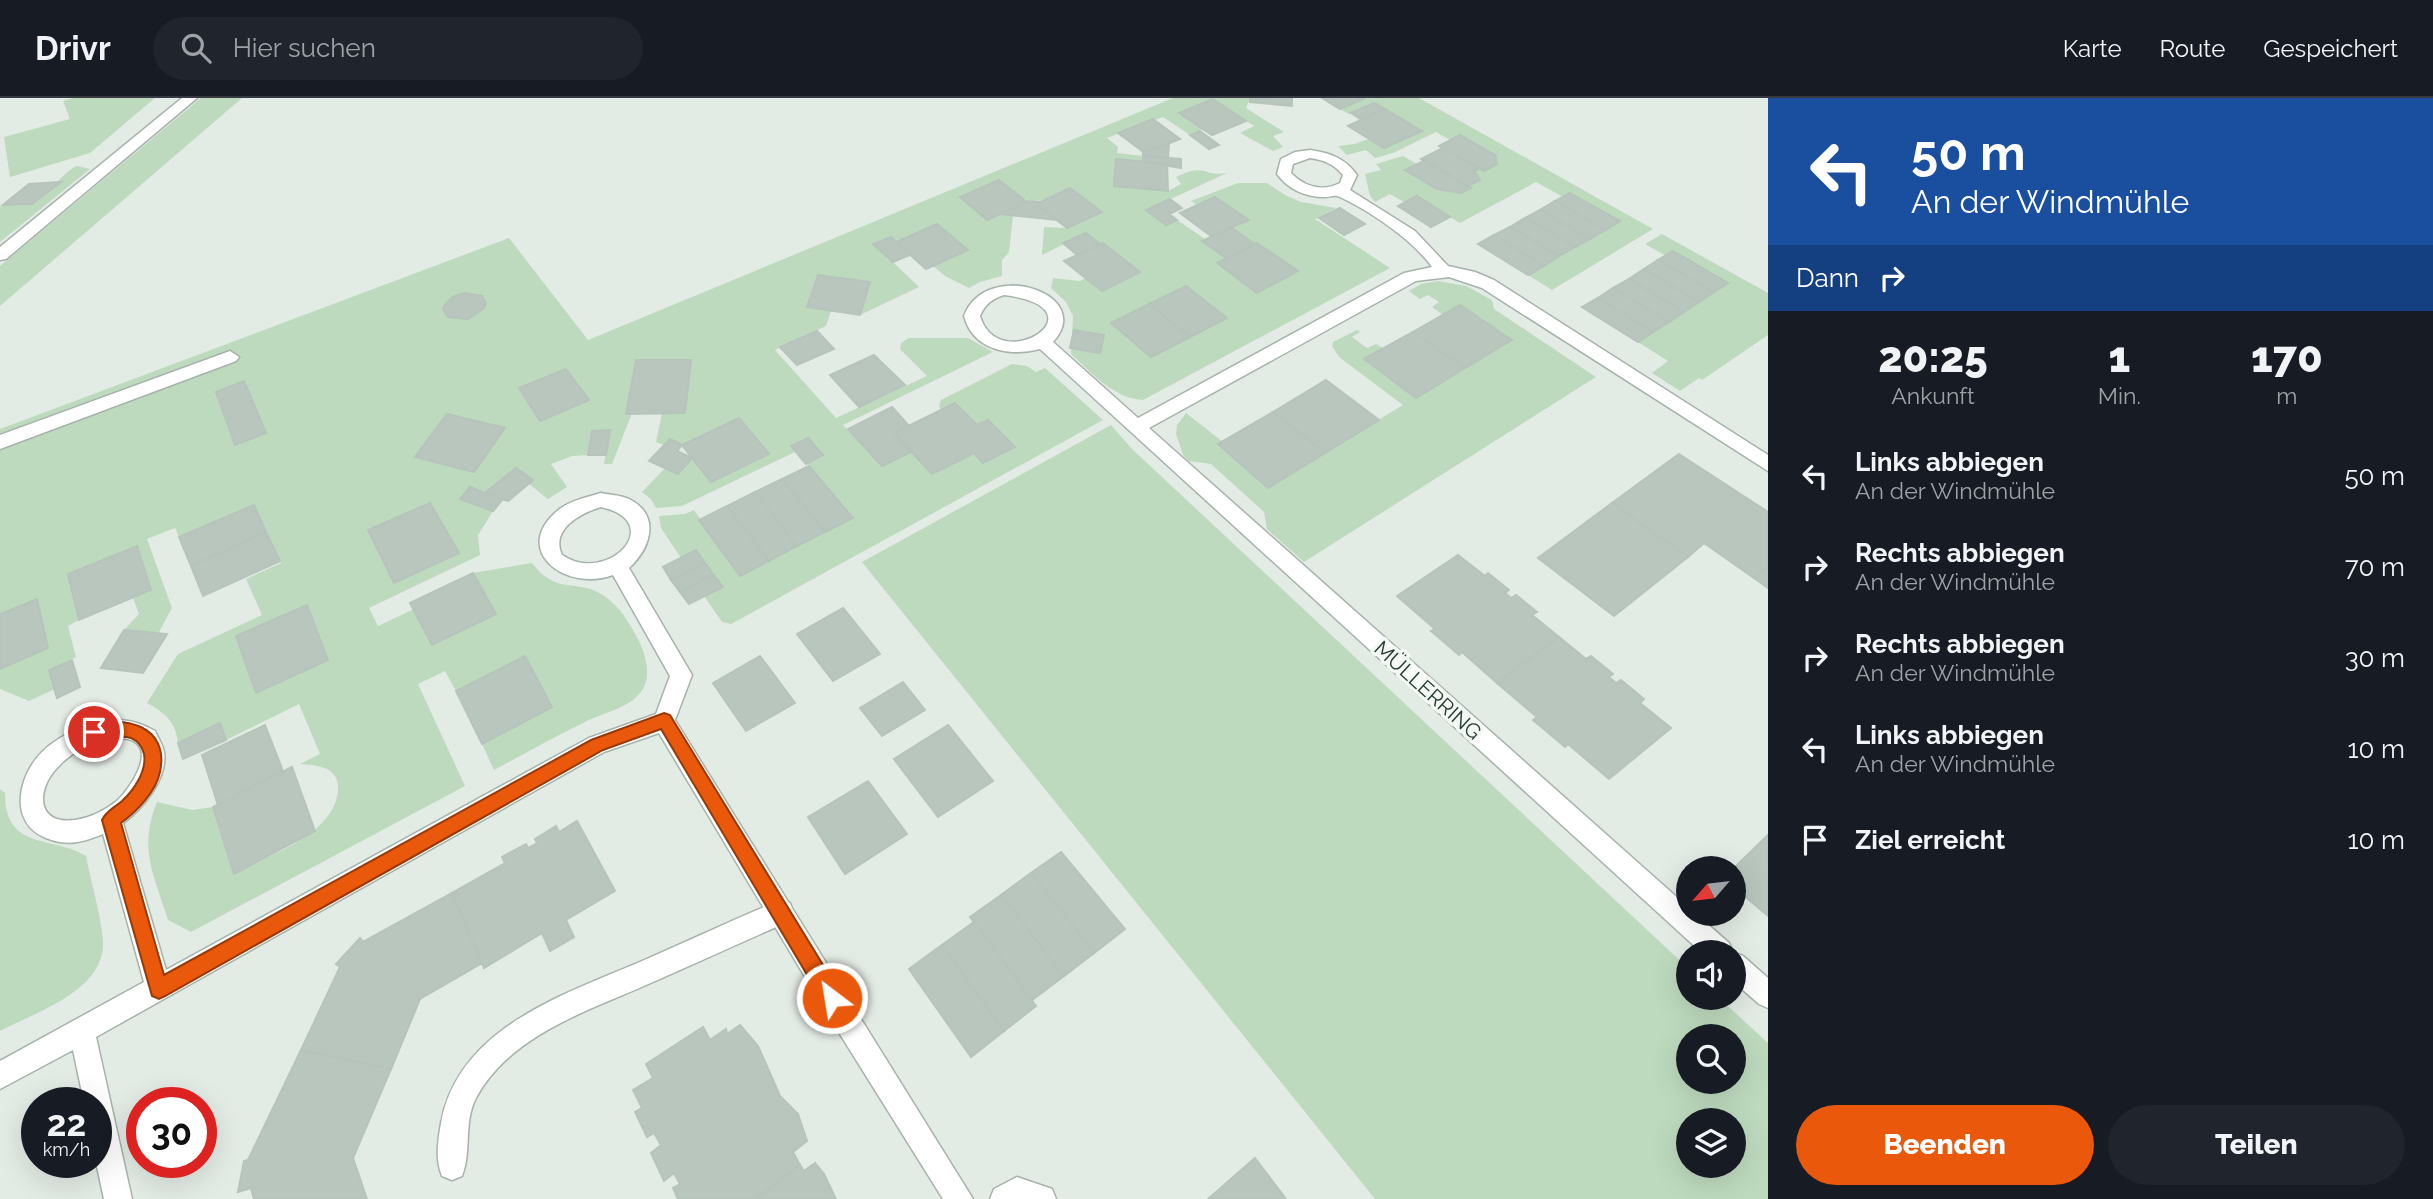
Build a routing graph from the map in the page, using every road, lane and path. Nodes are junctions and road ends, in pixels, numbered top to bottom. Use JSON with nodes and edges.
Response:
{"nodes":[{"id":1,"x":190,"y":98,"type":"edge"},
{"id":2,"x":1340,"y":190,"type":"dead end"},
{"id":3,"x":0,"y":255,"type":"edge"},
{"id":4,"x":1442,"y":270,"type":"junction"},
{"id":5,"x":1042,"y":342,"type":"junction"},
{"id":6,"x":230,"y":357,"type":"dead end"},
{"id":7,"x":1136,"y":427,"type":"junction"},
{"id":8,"x":0,"y":442,"type":"edge"},
{"id":9,"x":1768,"y":464,"type":"edge"},
{"id":10,"x":618,"y":566,"type":"junction"},
{"id":11,"x":664,"y":720,"type":"junction"},
{"id":12,"x":111,"y":820,"type":"junction"},
{"id":13,"x":781,"y":912,"type":"junction"},
{"id":14,"x":1707,"y":940,"type":"edge"},
{"id":15,"x":1746,"y":976,"type":"edge"},
{"id":16,"x":159,"y":989,"type":"junction"},
{"id":17,"x":1768,"y":995,"type":"edge"},
{"id":18,"x":82,"y":1031,"type":"junction"},
{"id":19,"x":0,"y":1076,"type":"edge"},
{"id":20,"x":452,"y":1166,"type":"dead end"},
{"id":21,"x":118,"y":1199,"type":"edge"},
{"id":22,"x":959,"y":1199,"type":"edge"},
{"id":23,"x":1004,"y":1199,"type":"edge"},
{"id":24,"x":1042,"y":1199,"type":"edge"}],
"edges":[{"from":1,"to":3,"type":"street"},
{"from":2,"to":4,"type":"street"},
{"from":4,"to":7,"type":"street"},
{"from":4,"to":9,"type":"street"},
{"from":5,"to":5,"type":"street"},
{"from":5,"to":7,"type":"street","name":"MÜLLERRING"},
{"from":6,"to":8,"type":"street"},
{"from":7,"to":14,"type":"street","name":"MÜLLERRING"},
{"from":10,"to":10,"type":"street"},
{"from":10,"to":11,"type":"street"},
{"from":11,"to":13,"type":"street"},
{"from":11,"to":16,"type":"street"},
{"from":12,"to":12,"type":"street"},
{"from":12,"to":16,"type":"street"},
{"from":13,"to":20,"type":"street"},
{"from":13,"to":22,"type":"street"},
{"from":15,"to":17,"type":"street"},
{"from":16,"to":18,"type":"street"},
{"from":18,"to":19,"type":"street"},
{"from":18,"to":21,"type":"street"},
{"from":23,"to":24,"type":"street"}]}
